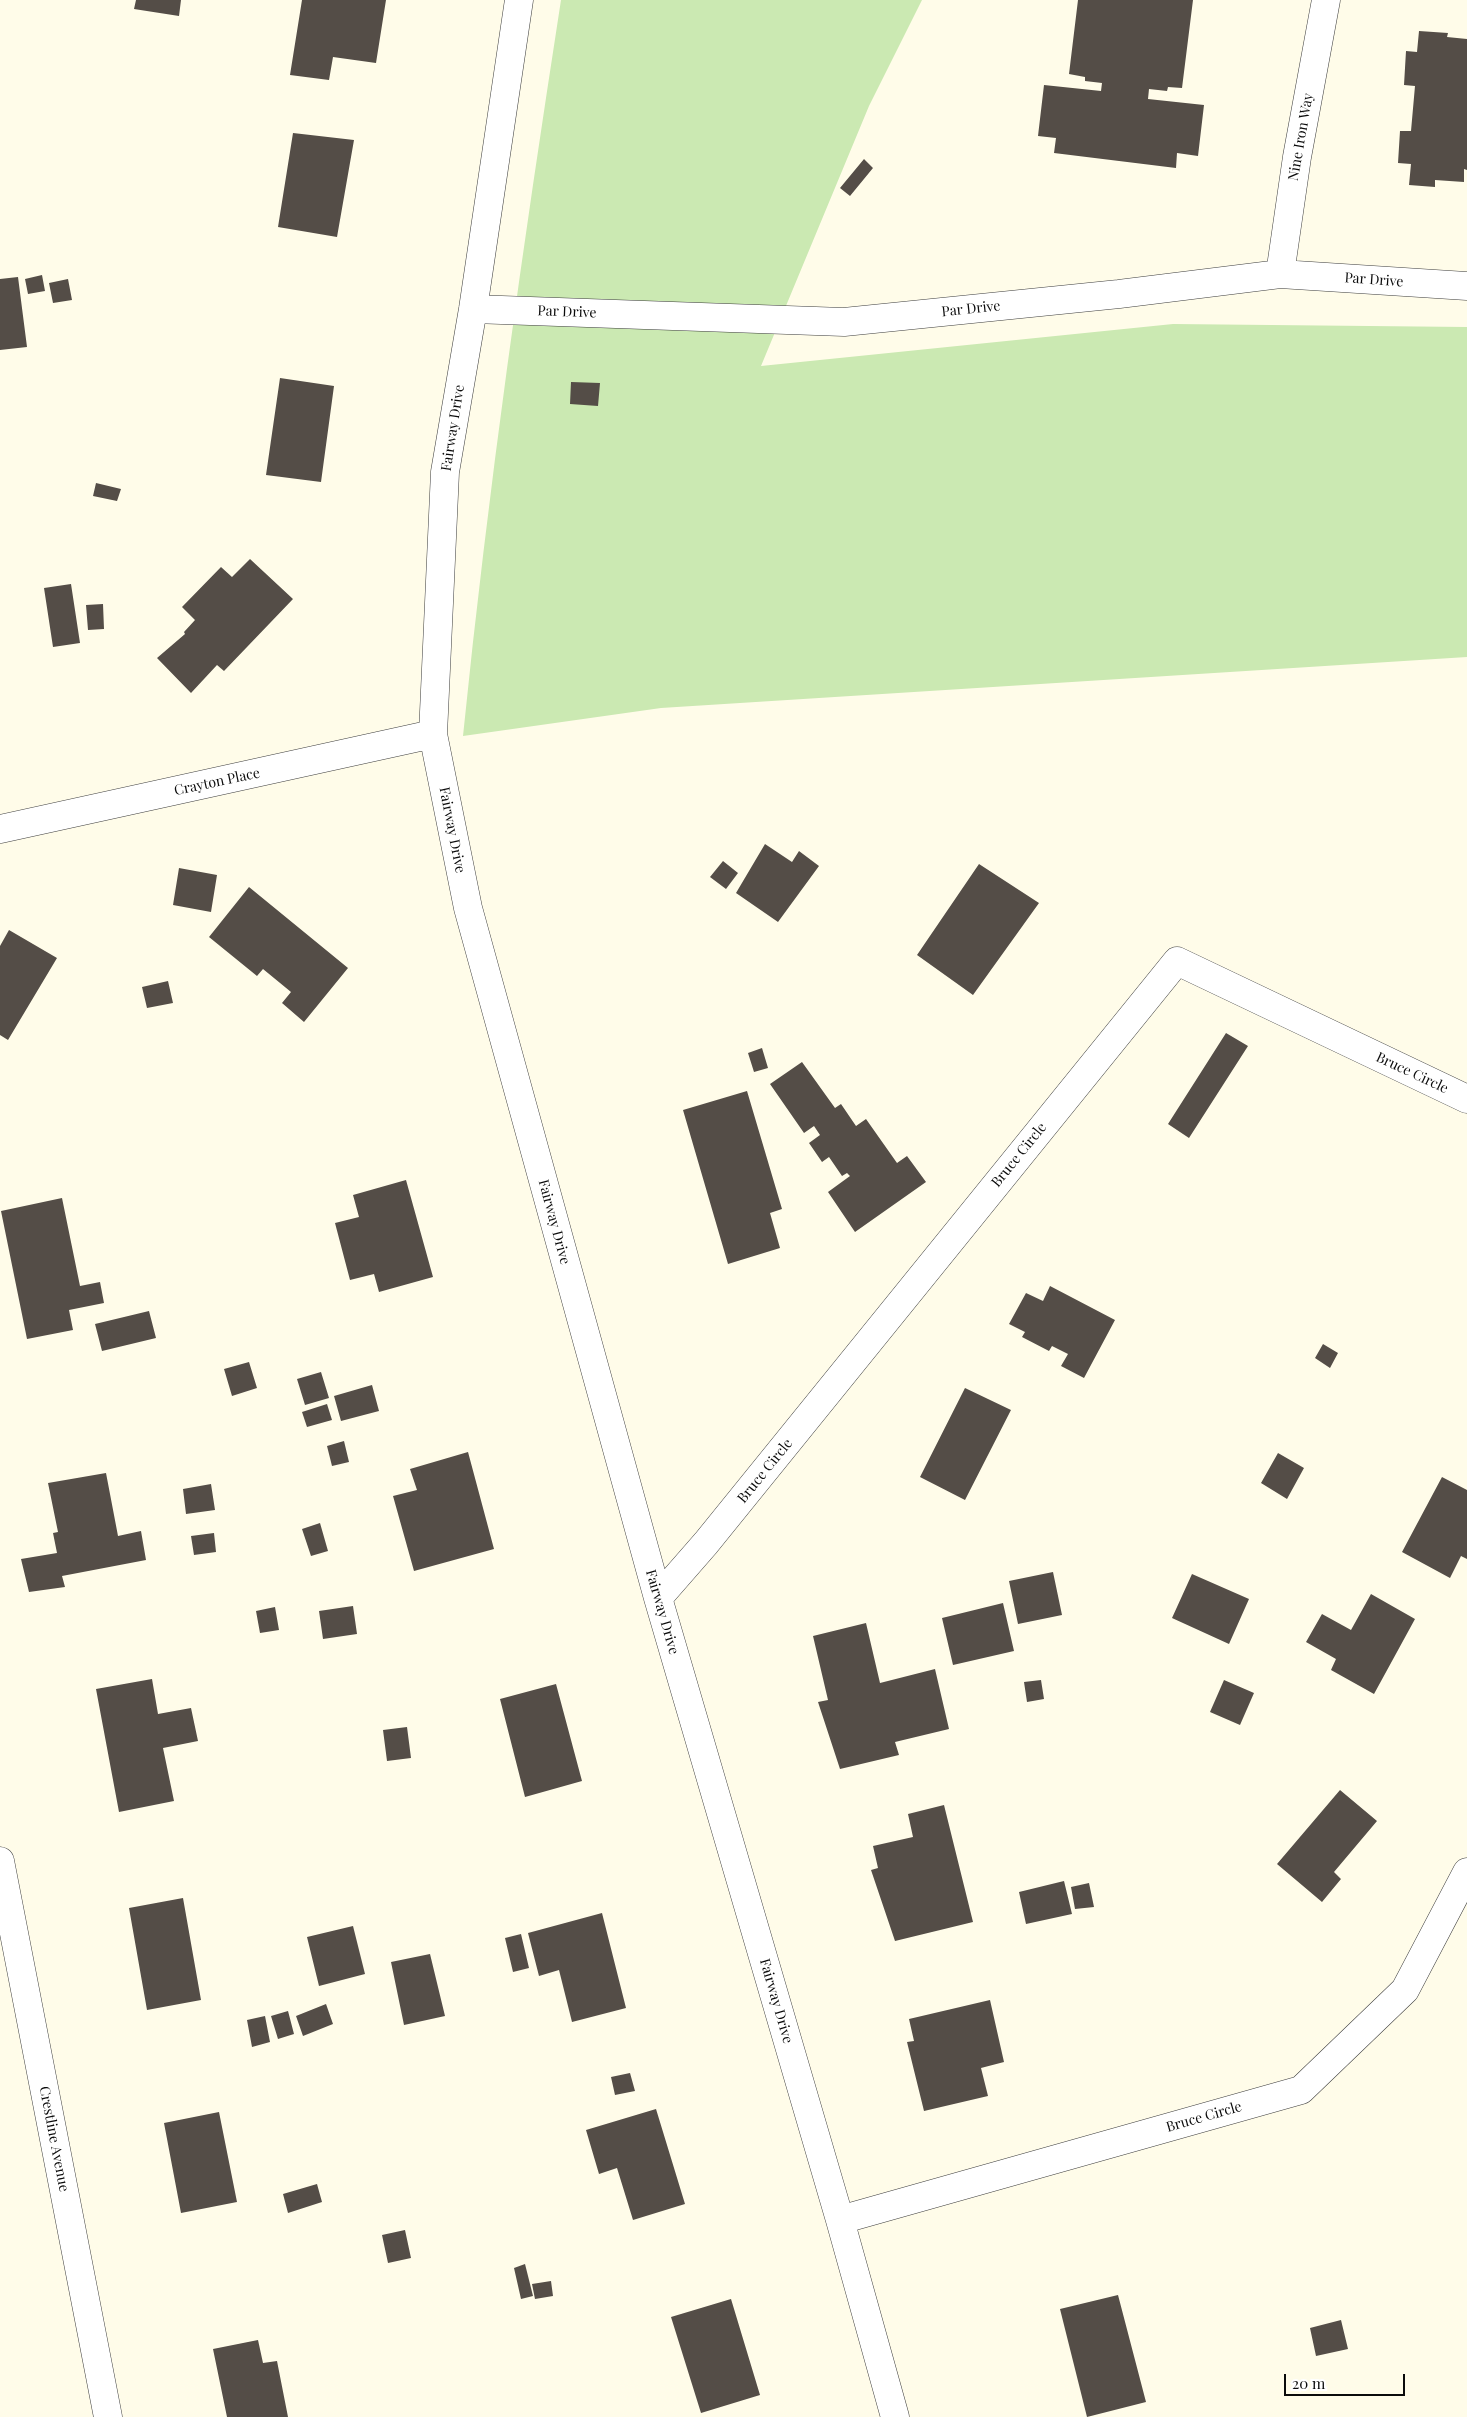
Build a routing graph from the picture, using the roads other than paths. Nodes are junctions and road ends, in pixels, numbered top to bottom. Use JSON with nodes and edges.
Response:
{"nodes":[{"id":1,"x":519,"y":0,"type":"edge"},
{"id":2,"x":1326,"y":0,"type":"edge"},
{"id":3,"x":1280,"y":274,"type":"junction"},
{"id":4,"x":1467,"y":286,"type":"edge"},
{"id":5,"x":473,"y":309,"type":"junction"},
{"id":6,"x":433,"y":734,"type":"junction"},
{"id":7,"x":0,"y":829,"type":"edge"},
{"id":8,"x":1467,"y":1099,"type":"edge"},
{"id":9,"x":658,"y":1598,"type":"junction"},
{"id":10,"x":0,"y":1861,"type":"edge"},
{"id":11,"x":1467,"y":1872,"type":"edge"},
{"id":12,"x":840,"y":2220,"type":"junction"},
{"id":13,"x":108,"y":2417,"type":"edge"},
{"id":14,"x":895,"y":2417,"type":"edge"}],
"edges":[{"from":1,"to":5,"type":"street","name":"Fairway Drive"},
{"from":2,"to":3,"type":"street","name":"Nine Iron Way"},
{"from":3,"to":4,"type":"street","name":"Par Drive"},
{"from":3,"to":5,"type":"street","name":"Par Drive"},
{"from":5,"to":6,"type":"street","name":"Fairway Drive"},
{"from":6,"to":7,"type":"street","name":"Crayton Place"},
{"from":6,"to":9,"type":"street","name":"Fairway Drive"},
{"from":8,"to":9,"type":"street","name":"Bruce Circle"},
{"from":9,"to":12,"type":"street","name":"Fairway Drive"},
{"from":10,"to":13,"type":"street","name":"Crestline Avenue"},
{"from":11,"to":12,"type":"street","name":"Bruce Circle"},
{"from":12,"to":14,"type":"street","name":"Fairway Drive"}]}
